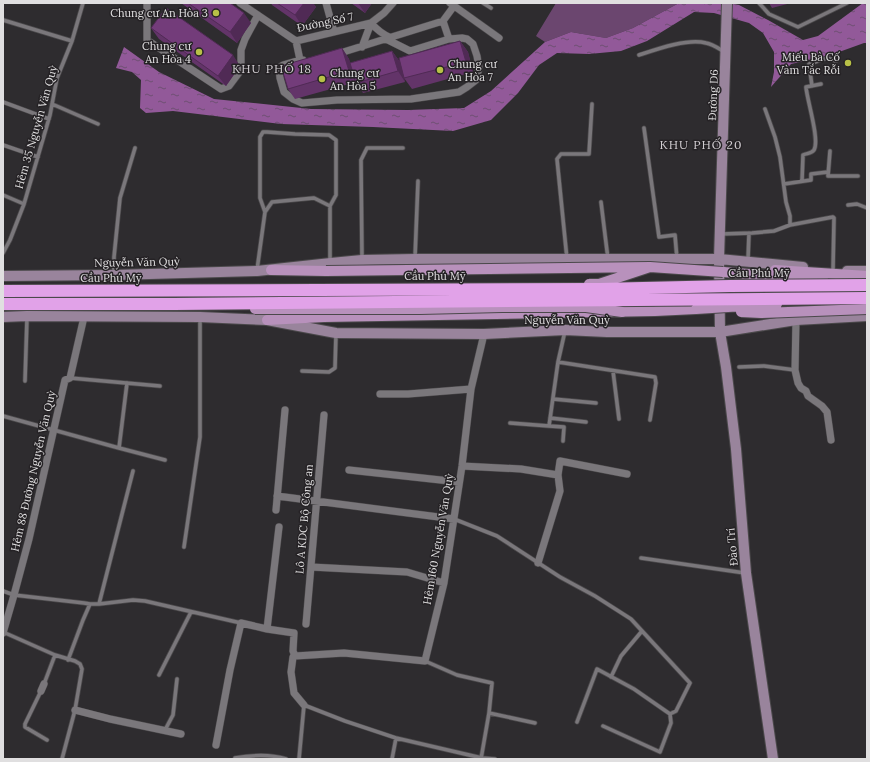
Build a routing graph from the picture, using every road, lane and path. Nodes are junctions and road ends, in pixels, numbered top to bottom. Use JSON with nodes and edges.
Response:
{"nodes":[{"id":1,"x":83,"y":3,"type":"edge"},
{"id":2,"x":147,"y":3,"type":"edge"},
{"id":3,"x":240,"y":3,"type":"edge"},
{"id":4,"x":326,"y":3,"type":"edge"},
{"id":5,"x":393,"y":3,"type":"edge"},
{"id":6,"x":483,"y":3,"type":"edge"},
{"id":7,"x":727,"y":3,"type":"edge"},
{"id":8,"x":759,"y":3,"type":"edge"},
{"id":9,"x":847,"y":3,"type":"edge"},
{"id":10,"x":452,"y":4,"type":"edge"},
{"id":11,"x":491,"y":8,"type":"dead end"},
{"id":12,"x":258,"y":15,"type":"junction"},
{"id":13,"x":3,"y":20,"type":"edge"},
{"id":14,"x":443,"y":21,"type":"junction"},
{"id":15,"x":371,"y":23,"type":"junction"},
{"id":16,"x":334,"y":32,"type":"junction"},
{"id":17,"x":499,"y":38,"type":"dead end"},
{"id":18,"x":388,"y":39,"type":"junction"},
{"id":19,"x":449,"y":39,"type":"junction"},
{"id":20,"x":72,"y":41,"type":"junction"},
{"id":21,"x":296,"y":41,"type":"junction"},
{"id":22,"x":362,"y":47,"type":"junction"},
{"id":23,"x":726,"y":53,"type":"junction"},
{"id":24,"x":639,"y":55,"type":"dead end"},
{"id":25,"x":332,"y":56,"type":"edge"},
{"id":26,"x":300,"y":60,"type":"junction"},
{"id":27,"x":312,"y":60,"type":"edge"},
{"id":28,"x":836,"y":61,"type":"dead end"},
{"id":29,"x":821,"y":84,"type":"dead end"},
{"id":30,"x":812,"y":86,"type":"junction"},
{"id":31,"x":3,"y":102,"type":"edge"},
{"id":32,"x":52,"y":104,"type":"junction"},
{"id":33,"x":592,"y":104,"type":"dead end"},
{"id":34,"x":765,"y":110,"type":"dead end"},
{"id":35,"x":49,"y":120,"type":"junction"},
{"id":36,"x":98,"y":124,"type":"dead end"},
{"id":37,"x":644,"y":128,"type":"dead end"},
{"id":38,"x":3,"y":145,"type":"edge"},
{"id":39,"x":135,"y":148,"type":"dead end"},
{"id":40,"x":403,"y":148,"type":"dead end"},
{"id":41,"x":830,"y":151,"type":"dead end"},
{"id":42,"x":38,"y":157,"type":"junction"},
{"id":43,"x":828,"y":172,"type":"junction"},
{"id":44,"x":858,"y":176,"type":"dead end"},
{"id":45,"x":418,"y":181,"type":"dead end"},
{"id":46,"x":802,"y":181,"type":"junction"},
{"id":47,"x":784,"y":184,"type":"junction"},
{"id":48,"x":3,"y":195,"type":"edge"},
{"id":49,"x":601,"y":202,"type":"dead end"},
{"id":50,"x":24,"y":204,"type":"junction"},
{"id":51,"x":848,"y":205,"type":"dead end"},
{"id":52,"x":330,"y":206,"type":"junction"},
{"id":53,"x":867,"y":208,"type":"edge"},
{"id":54,"x":266,"y":212,"type":"junction"},
{"id":55,"x":790,"y":225,"type":"junction"},
{"id":56,"x":749,"y":233,"type":"junction"},
{"id":57,"x":720,"y":234,"type":"junction"},
{"id":58,"x":3,"y":253,"type":"edge"},
{"id":59,"x":415,"y":259,"type":"junction"},
{"id":60,"x":720,"y":259,"type":"junction"},
{"id":61,"x":362,"y":260,"type":"junction"},
{"id":62,"x":567,"y":260,"type":"junction"},
{"id":63,"x":608,"y":260,"type":"junction"},
{"id":64,"x":677,"y":260,"type":"junction"},
{"id":65,"x":748,"y":262,"type":"junction"},
{"id":66,"x":650,"y":266,"type":"junction"},
{"id":67,"x":328,"y":267,"type":"junction"},
{"id":68,"x":271,"y":270,"type":"joint"},
{"id":69,"x":833,"y":270,"type":"junction"},
{"id":70,"x":867,"y":270,"type":"edge"},
{"id":71,"x":257,"y":271,"type":"junction"},
{"id":72,"x":723,"y":272,"type":"junction"},
{"id":73,"x":140,"y":274,"type":"junction"},
{"id":74,"x":114,"y":275,"type":"junction"},
{"id":75,"x":3,"y":276,"type":"edge"},
{"id":76,"x":867,"y":276,"type":"edge"},
{"id":77,"x":867,"y":284,"type":"edge"},
{"id":78,"x":3,"y":286,"type":"edge"},
{"id":79,"x":3,"y":291,"type":"edge"},
{"id":80,"x":867,"y":299,"type":"edge"},
{"id":81,"x":3,"y":304,"type":"edge"},
{"id":82,"x":696,"y":309,"type":"junction"},
{"id":83,"x":867,"y":309,"type":"edge"},
{"id":84,"x":3,"y":310,"type":"edge"},
{"id":85,"x":622,"y":312,"type":"junction"},
{"id":86,"x":27,"y":316,"type":"junction"},
{"id":87,"x":867,"y":316,"type":"edge"},
{"id":88,"x":3,"y":317,"type":"edge"},
{"id":89,"x":84,"y":317,"type":"junction"},
{"id":90,"x":142,"y":317,"type":"junction"},
{"id":91,"x":200,"y":317,"type":"junction"},
{"id":92,"x":267,"y":320,"type":"junction"},
{"id":93,"x":796,"y":320,"type":"junction"},
{"id":94,"x":565,"y":330,"type":"junction"},
{"id":95,"x":720,"y":332,"type":"junction"},
{"id":96,"x":336,"y":333,"type":"junction"},
{"id":97,"x":484,"y":334,"type":"junction"},
{"id":98,"x":558,"y":362,"type":"junction"},
{"id":99,"x":739,"y":367,"type":"dead end"},
{"id":100,"x":795,"y":370,"type":"junction"},
{"id":101,"x":302,"y":371,"type":"dead end"},
{"id":102,"x":613,"y":371,"type":"junction"},
{"id":103,"x":70,"y":378,"type":"junction"},
{"id":104,"x":25,"y":381,"type":"dead end"},
{"id":105,"x":127,"y":383,"type":"junction"},
{"id":106,"x":160,"y":386,"type":"dead end"},
{"id":107,"x":471,"y":389,"type":"junction"},
{"id":108,"x":380,"y":394,"type":"dead end"},
{"id":109,"x":553,"y":399,"type":"junction"},
{"id":110,"x":596,"y":403,"type":"dead end"},
{"id":111,"x":285,"y":410,"type":"dead end"},
{"id":112,"x":324,"y":415,"type":"dead end"},
{"id":113,"x":3,"y":416,"type":"edge"},
{"id":114,"x":550,"y":418,"type":"junction"},
{"id":115,"x":619,"y":419,"type":"dead end"},
{"id":116,"x":650,"y":420,"type":"dead end"},
{"id":117,"x":586,"y":422,"type":"dead end"},
{"id":118,"x":510,"y":423,"type":"dead end"},
{"id":119,"x":549,"y":426,"type":"junction"},
{"id":120,"x":53,"y":430,"type":"junction"},
{"id":121,"x":831,"y":440,"type":"dead end"},
{"id":122,"x":563,"y":441,"type":"dead end"},
{"id":123,"x":119,"y":448,"type":"junction"},
{"id":124,"x":165,"y":460,"type":"dead end"},
{"id":125,"x":462,"y":466,"type":"junction"},
{"id":126,"x":349,"y":470,"type":"dead end"},
{"id":127,"x":133,"y":471,"type":"dead end"},
{"id":128,"x":627,"y":474,"type":"dead end"},
{"id":129,"x":558,"y":475,"type":"junction"},
{"id":130,"x":459,"y":482,"type":"junction"},
{"id":131,"x":278,"y":496,"type":"junction"},
{"id":132,"x":317,"y":501,"type":"junction"},
{"id":133,"x":276,"y":510,"type":"dead end"},
{"id":134,"x":454,"y":519,"type":"junction"},
{"id":135,"x":279,"y":527,"type":"dead end"},
{"id":136,"x":184,"y":547,"type":"dead end"},
{"id":137,"x":641,"y":558,"type":"dead end"},
{"id":138,"x":538,"y":563,"type":"junction"},
{"id":139,"x":311,"y":566,"type":"junction"},
{"id":140,"x":746,"y":573,"type":"junction"},
{"id":141,"x":444,"y":584,"type":"junction"},
{"id":142,"x":3,"y":591,"type":"edge"},
{"id":143,"x":14,"y":595,"type":"junction"},
{"id":144,"x":90,"y":604,"type":"junction"},
{"id":145,"x":99,"y":604,"type":"junction"},
{"id":146,"x":191,"y":612,"type":"junction"},
{"id":147,"x":241,"y":623,"type":"junction"},
{"id":148,"x":306,"y":624,"type":"dead end"},
{"id":149,"x":267,"y":629,"type":"junction"},
{"id":150,"x":3,"y":632,"type":"edge"},
{"id":151,"x":642,"y":632,"type":"junction"},
{"id":152,"x":55,"y":655,"type":"junction"},
{"id":153,"x":295,"y":656,"type":"junction"},
{"id":154,"x":68,"y":660,"type":"junction"},
{"id":155,"x":425,"y":661,"type":"junction"},
{"id":156,"x":159,"y":675,"type":"dead end"},
{"id":157,"x":611,"y":677,"type":"junction"},
{"id":158,"x":177,"y":679,"type":"dead end"},
{"id":159,"x":304,"y":705,"type":"junction"},
{"id":160,"x":74,"y":710,"type":"junction"},
{"id":161,"x":489,"y":713,"type":"junction"},
{"id":162,"x":670,"y":714,"type":"junction"},
{"id":163,"x":577,"y":722,"type":"dead end"},
{"id":164,"x":536,"y":723,"type":"dead end"},
{"id":165,"x":603,"y":726,"type":"dead end"},
{"id":166,"x":165,"y":730,"type":"junction"},
{"id":167,"x":181,"y":734,"type":"dead end"},
{"id":168,"x":396,"y":738,"type":"junction"},
{"id":169,"x":47,"y":740,"type":"dead end"},
{"id":170,"x":216,"y":746,"type":"dead end"},
{"id":171,"x":235,"y":758,"type":"dead end"},
{"id":172,"x":482,"y":758,"type":"edge"},
{"id":173,"x":62,"y":759,"type":"edge"},
{"id":174,"x":286,"y":759,"type":"edge"},
{"id":175,"x":299,"y":759,"type":"edge"},
{"id":176,"x":392,"y":759,"type":"edge"},
{"id":177,"x":495,"y":759,"type":"edge"},
{"id":178,"x":773,"y":759,"type":"edge"}],
"edges":[{"from":1,"to":20,"type":"lane","name":"Hẻm 35 Nguyễn Văn Quỳ"},
{"from":2,"to":12,"type":"street"},
{"from":3,"to":12,"type":"street","name":"Đường Số 7"},
{"from":4,"to":16,"type":"street"},
{"from":5,"to":15,"type":"street","name":"Đường Số 7"},
{"from":6,"to":11,"type":"lane"},
{"from":7,"to":23,"type":"street","name":"Đường D6"},
{"from":8,"to":9,"type":"lane"},
{"from":10,"to":14,"type":"street"},
{"from":10,"to":17,"type":"street"},
{"from":12,"to":21,"type":"street","name":"Đường Số 7"},
{"from":13,"to":20,"type":"lane"},
{"from":14,"to":18,"type":"street"},
{"from":14,"to":19,"type":"street"},
{"from":15,"to":16,"type":"street","name":"Đường Số 7"},
{"from":15,"to":18,"type":"street"},
{"from":15,"to":22,"type":"street"},
{"from":16,"to":21,"type":"street","name":"Đường Số 7"},
{"from":18,"to":19,"type":"street"},
{"from":18,"to":22,"type":"street"},
{"from":19,"to":26,"type":"street"},
{"from":20,"to":32,"type":"lane","name":"Hẻm 35 Nguyễn Văn Quỳ"},
{"from":21,"to":26,"type":"street"},
{"from":22,"to":25,"type":"street"},
{"from":23,"to":24,"type":"lane"},
{"from":23,"to":57,"type":"street","name":"Đường D6"},
{"from":26,"to":27,"type":"street"},
{"from":28,"to":30,"type":"lane"},
{"from":29,"to":30,"type":"lane"},
{"from":30,"to":46,"type":"lane"},
{"from":31,"to":35,"type":"lane"},
{"from":32,"to":35,"type":"lane","name":"Hẻm 35 Nguyễn Văn Quỳ"},
{"from":32,"to":36,"type":"lane"},
{"from":33,"to":62,"type":"lane"},
{"from":34,"to":47,"type":"lane"},
{"from":35,"to":42,"type":"lane","name":"Hẻm 35 Nguyễn Văn Quỳ"},
{"from":37,"to":64,"type":"lane"},
{"from":38,"to":42,"type":"lane"},
{"from":39,"to":74,"type":"lane"},
{"from":40,"to":61,"type":"lane"},
{"from":41,"to":43,"type":"lane"},
{"from":42,"to":50,"type":"lane","name":"Hẻm 35 Nguyễn Văn Quỳ"},
{"from":43,"to":44,"type":"lane"},
{"from":43,"to":46,"type":"lane"},
{"from":45,"to":59,"type":"lane"},
{"from":46,"to":47,"type":"lane"},
{"from":47,"to":55,"type":"lane"},
{"from":48,"to":50,"type":"lane"},
{"from":49,"to":63,"type":"lane"},
{"from":50,"to":58,"type":"lane","name":"Hẻm 35 Nguyễn Văn Quỳ"},
{"from":51,"to":53,"type":"lane"},
{"from":52,"to":54,"type":"lane"},
{"from":52,"to":54,"type":"lane"},
{"from":52,"to":67,"type":"lane"},
{"from":54,"to":71,"type":"lane"},
{"from":55,"to":56,"type":"lane"},
{"from":55,"to":69,"type":"lane"},
{"from":56,"to":57,"type":"lane"},
{"from":56,"to":65,"type":"lane"},
{"from":57,"to":60,"type":"street","name":"Đường D6"},
{"from":59,"to":61,"type":"street","name":"Nguyễn Văn Quỳ"},
{"from":59,"to":62,"type":"street","name":"Nguyễn Văn Quỳ"},
{"from":60,"to":64,"type":"street","name":"Nguyễn Văn Quỳ"},
{"from":60,"to":65,"type":"street","name":"Nguyễn Văn Quỳ"},
{"from":60,"to":95,"type":"street","name":"Đào Trí"},
{"from":61,"to":67,"type":"street","name":"Nguyễn Văn Quỳ"},
{"from":62,"to":63,"type":"street","name":"Nguyễn Văn Quỳ"},
{"from":63,"to":64,"type":"street","name":"Nguyễn Văn Quỳ"},
{"from":65,"to":69,"type":"street","name":"Nguyễn Văn Quỳ"},
{"from":66,"to":67,"type":"main road","name":"Cầu Phú Mỹ","bridge":true},
{"from":66,"to":72,"type":"main road","name":"Cầu Phú Mỹ","bridge":true},
{"from":66,"to":78,"type":"main road","name":"Cầu Phú Mỹ","bridge":true},
{"from":67,"to":68,"type":"main road","name":"Nguyễn Văn Quỳ"},
{"from":68,"to":71,"type":"street","name":"Nguyễn Văn Quỳ"},
{"from":69,"to":70,"type":"street","name":"Nguyễn Văn Quỳ"},
{"from":71,"to":73,"type":"street","name":"Nguyễn Văn Quỳ"},
{"from":72,"to":76,"type":"main road","name":"Cầu Phú Mỹ"},
{"from":72,"to":77,"type":"main road","name":"Cầu Phú Mỹ","bridge":true},
{"from":73,"to":74,"type":"street","name":"Nguyễn Văn Quỳ"},
{"from":73,"to":90,"type":"street"},
{"from":74,"to":75,"type":"street","name":"Nguyễn Văn Quỳ"},
{"from":77,"to":79,"type":"highway","name":"Cầu Phú Mỹ","bridge":true},
{"from":80,"to":81,"type":"highway","bridge":true},
{"from":80,"to":82,"type":"main road","bridge":true},
{"from":82,"to":83,"type":"main road","bridge":true},
{"from":82,"to":85,"type":"main road"},
{"from":84,"to":85,"type":"main road","bridge":true},
{"from":85,"to":92,"type":"main road","name":"Nguyễn Văn Quỳ","bridge":true},
{"from":86,"to":88,"type":"street","name":"Nguyễn Văn Quỳ"},
{"from":86,"to":89,"type":"street","name":"Nguyễn Văn Quỳ"},
{"from":86,"to":104,"type":"lane"},
{"from":87,"to":93,"type":"street","name":"Nguyễn Văn Quỳ"},
{"from":89,"to":90,"type":"street","name":"Nguyễn Văn Quỳ"},
{"from":89,"to":103,"type":"street","name":"Hẻm 88 Đường Nguyễn Văn Quỳ"},
{"from":90,"to":91,"type":"street","name":"Nguyễn Văn Quỳ"},
{"from":91,"to":92,"type":"street","name":"Nguyễn Văn Quỳ"},
{"from":91,"to":136,"type":"lane"},
{"from":92,"to":96,"type":"street","name":"Nguyễn Văn Quỳ"},
{"from":93,"to":95,"type":"street","name":"Nguyễn Văn Quỳ"},
{"from":93,"to":100,"type":"street"},
{"from":94,"to":95,"type":"street","name":"Nguyễn Văn Quỳ"},
{"from":94,"to":97,"type":"street","name":"Nguyễn Văn Quỳ"},
{"from":94,"to":98,"type":"lane"},
{"from":95,"to":140,"type":"street","name":"Đào Trí"},
{"from":96,"to":97,"type":"street","name":"Nguyễn Văn Quỳ"},
{"from":96,"to":101,"type":"lane"},
{"from":97,"to":107,"type":"street","name":"Hẻm 160 Nguyễn Văn Quỳ"},
{"from":98,"to":102,"type":"lane"},
{"from":98,"to":109,"type":"lane"},
{"from":99,"to":100,"type":"lane"},
{"from":100,"to":121,"type":"street"},
{"from":102,"to":115,"type":"lane"},
{"from":102,"to":116,"type":"lane"},
{"from":103,"to":105,"type":"lane"},
{"from":103,"to":120,"type":"street","name":"Hẻm 88 Đường Nguyễn Văn Quỳ"},
{"from":105,"to":106,"type":"lane"},
{"from":105,"to":123,"type":"lane"},
{"from":107,"to":108,"type":"street"},
{"from":107,"to":125,"type":"street","name":"Hẻm 160 Nguyễn Văn Quỳ"},
{"from":109,"to":110,"type":"lane"},
{"from":109,"to":114,"type":"lane"},
{"from":111,"to":131,"type":"street"},
{"from":112,"to":132,"type":"street","name":"Lô A KDC Bộ Công an"},
{"from":113,"to":120,"type":"lane"},
{"from":114,"to":117,"type":"lane"},
{"from":114,"to":119,"type":"lane"},
{"from":118,"to":119,"type":"lane"},
{"from":119,"to":122,"type":"lane"},
{"from":120,"to":123,"type":"lane"},
{"from":120,"to":143,"type":"street","name":"Hẻm 88 Đường Nguyễn Văn Quỳ"},
{"from":123,"to":124,"type":"lane"},
{"from":125,"to":129,"type":"street"},
{"from":125,"to":130,"type":"street","name":"Hẻm 160 Nguyễn Văn Quỳ"},
{"from":126,"to":130,"type":"street"},
{"from":127,"to":145,"type":"lane"},
{"from":128,"to":129,"type":"street"},
{"from":129,"to":138,"type":"street"},
{"from":130,"to":134,"type":"street","name":"Hẻm 160 Nguyễn Văn Quỳ"},
{"from":131,"to":132,"type":"street"},
{"from":131,"to":133,"type":"street"},
{"from":132,"to":134,"type":"street"},
{"from":132,"to":139,"type":"street","name":"Lô A KDC Bộ Công an"},
{"from":134,"to":138,"type":"lane"},
{"from":134,"to":141,"type":"street","name":"Hẻm 160 Nguyễn Văn Quỳ"},
{"from":135,"to":149,"type":"street"},
{"from":137,"to":140,"type":"lane"},
{"from":138,"to":151,"type":"lane"},
{"from":139,"to":141,"type":"street"},
{"from":139,"to":148,"type":"street","name":"Lô A KDC Bộ Công an"},
{"from":140,"to":178,"type":"street","name":"Đào Trí"},
{"from":141,"to":155,"type":"street","name":"Hẻm 160 Nguyễn Văn Quỳ"},
{"from":142,"to":143,"type":"lane"},
{"from":143,"to":144,"type":"lane"},
{"from":143,"to":150,"type":"street","name":"Hẻm 88 Đường Nguyễn Văn Quỳ"},
{"from":144,"to":145,"type":"lane"},
{"from":144,"to":154,"type":"lane"},
{"from":145,"to":146,"type":"lane"},
{"from":146,"to":147,"type":"lane"},
{"from":146,"to":156,"type":"lane"},
{"from":147,"to":149,"type":"street"},
{"from":147,"to":170,"type":"street"},
{"from":149,"to":153,"type":"street"},
{"from":150,"to":152,"type":"lane"},
{"from":151,"to":157,"type":"lane"},
{"from":151,"to":162,"type":"lane"},
{"from":152,"to":154,"type":"lane"},
{"from":152,"to":169,"type":"lane"},
{"from":153,"to":155,"type":"street"},
{"from":153,"to":159,"type":"street"},
{"from":154,"to":160,"type":"lane"},
{"from":155,"to":161,"type":"lane"},
{"from":157,"to":162,"type":"lane"},
{"from":157,"to":163,"type":"lane"},
{"from":158,"to":166,"type":"lane"},
{"from":159,"to":168,"type":"lane"},
{"from":159,"to":175,"type":"lane"},
{"from":160,"to":166,"type":"street"},
{"from":160,"to":173,"type":"lane"},
{"from":161,"to":164,"type":"lane"},
{"from":161,"to":172,"type":"lane"},
{"from":162,"to":165,"type":"lane"},
{"from":166,"to":167,"type":"street"},
{"from":168,"to":172,"type":"lane"},
{"from":168,"to":176,"type":"lane"},
{"from":171,"to":174,"type":"lane"},
{"from":172,"to":177,"type":"lane"}]}
